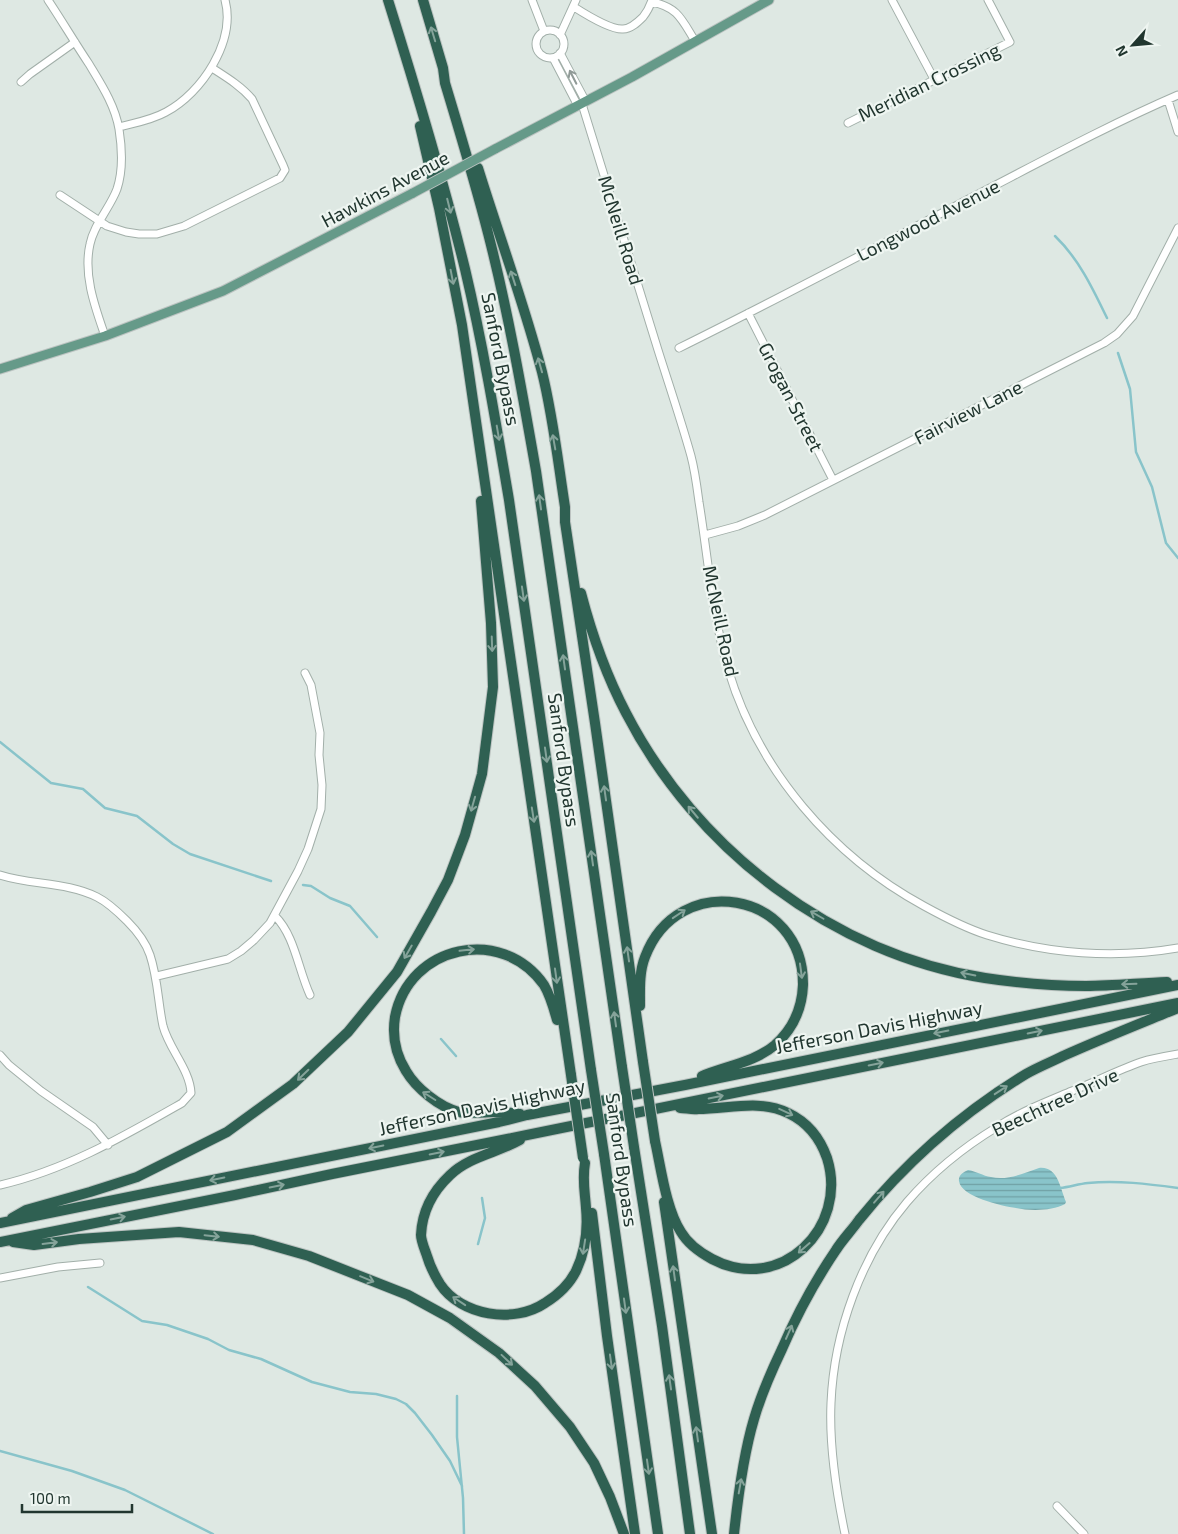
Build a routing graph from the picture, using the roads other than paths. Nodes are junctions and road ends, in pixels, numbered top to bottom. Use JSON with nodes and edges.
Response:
{"nodes":[{"id":1,"x":48,"y":0,"type":"edge"},
{"id":2,"x":225,"y":0,"type":"edge"},
{"id":3,"x":388,"y":0,"type":"edge"},
{"id":4,"x":422,"y":0,"type":"edge"},
{"id":5,"x":532,"y":0,"type":"edge"},
{"id":6,"x":769,"y":0,"type":"edge"},
{"id":7,"x":892,"y":0,"type":"edge"},
{"id":8,"x":988,"y":0,"type":"edge"},
{"id":9,"x":652,"y":1,"type":"edge"},
{"id":10,"x":575,"y":3,"type":"edge"},
{"id":11,"x":396,"y":25,"type":"junction"},
{"id":12,"x":544,"y":32,"type":"junction"},
{"id":13,"x":560,"y":34,"type":"junction"},
{"id":14,"x":695,"y":41,"type":"junction"},
{"id":15,"x":74,"y":42,"type":"junction"},
{"id":16,"x":560,"y":53,"type":"junction"},
{"id":17,"x":553,"y":58,"type":"junction"},
{"id":18,"x":212,"y":68,"type":"junction"},
{"id":19,"x":443,"y":68,"type":"junction"},
{"id":20,"x":934,"y":79,"type":"junction"},
{"id":21,"x":21,"y":82,"type":"dead end"},
{"id":22,"x":1178,"y":95,"type":"edge"},
{"id":23,"x":1168,"y":100,"type":"junction"},
{"id":24,"x":582,"y":104,"type":"junction"},
{"id":25,"x":848,"y":123,"type":"dead end"},
{"id":26,"x":119,"y":127,"type":"junction"},
{"id":27,"x":1178,"y":132,"type":"edge"},
{"id":28,"x":60,"y":195,"type":"dead end"},
{"id":29,"x":100,"y":222,"type":"junction"},
{"id":30,"x":1178,"y":228,"type":"edge"},
{"id":31,"x":748,"y":314,"type":"junction"},
{"id":32,"x":105,"y":336,"type":"junction"},
{"id":33,"x":679,"y":348,"type":"dead end"},
{"id":34,"x":0,"y":370,"type":"edge"},
{"id":35,"x":478,"y":438,"type":"junction"},
{"id":36,"x":833,"y":480,"type":"junction"},
{"id":37,"x":565,"y":507,"type":"junction"},
{"id":38,"x":705,"y":535,"type":"junction"},
{"id":39,"x":305,"y":673,"type":"dead end"},
{"id":40,"x":0,"y":875,"type":"edge"},
{"id":41,"x":274,"y":916,"type":"junction"},
{"id":42,"x":1178,"y":948,"type":"edge"},
{"id":43,"x":156,"y":976,"type":"junction"},
{"id":44,"x":1178,"y":983,"type":"edge"},
{"id":45,"x":310,"y":995,"type":"dead end"},
{"id":46,"x":1178,"y":1003,"type":"edge"},
{"id":47,"x":1178,"y":1008,"type":"edge"},
{"id":48,"x":1178,"y":1054,"type":"edge"},
{"id":49,"x":0,"y":1055,"type":"edge"},
{"id":50,"x":643,"y":1058,"type":"junction"},
{"id":51,"x":571,"y":1074,"type":"junction"},
{"id":52,"x":685,"y":1085,"type":"junction"},
{"id":53,"x":669,"y":1106,"type":"junction"},
{"id":54,"x":526,"y":1115,"type":"junction"},
{"id":55,"x":527,"y":1135,"type":"junction"},
{"id":56,"x":655,"y":1141,"type":"junction"},
{"id":57,"x":108,"y":1145,"type":"junction"},
{"id":58,"x":584,"y":1161,"type":"junction"},
{"id":59,"x":0,"y":1186,"type":"edge"},
{"id":60,"x":2,"y":1223,"type":"edge"},
{"id":61,"x":1,"y":1241,"type":"edge"},
{"id":62,"x":100,"y":1262,"type":"dead end"},
{"id":63,"x":0,"y":1278,"type":"edge"},
{"id":64,"x":1057,"y":1506,"type":"dead end"},
{"id":65,"x":624,"y":1534,"type":"edge"},
{"id":66,"x":635,"y":1534,"type":"edge"},
{"id":67,"x":658,"y":1534,"type":"edge"},
{"id":68,"x":690,"y":1534,"type":"edge"},
{"id":69,"x":712,"y":1534,"type":"edge"},
{"id":70,"x":734,"y":1534,"type":"edge"},
{"id":71,"x":845,"y":1534,"type":"edge"},
{"id":72,"x":1084,"y":1534,"type":"edge"}],
"edges":[{"from":1,"to":15,"type":"street"},
{"from":2,"to":18,"type":"street"},
{"from":3,"to":11,"type":"highway","name":"Sanford Bypass"},
{"from":19,"to":4,"type":"highway","name":"Sanford Bypass","one_way":true},
{"from":5,"to":12,"type":"street"},
{"from":6,"to":14,"type":"main road","name":"Hawkins Avenue"},
{"from":7,"to":20,"type":"street"},
{"from":8,"to":20,"type":"street","name":"Meridian Crossing"},
{"from":9,"to":10,"type":"street"},
{"from":9,"to":14,"type":"street"},
{"from":10,"to":13,"type":"street"},
{"from":11,"to":35,"type":"highway","one_way":true},
{"from":11,"to":67,"type":"highway","name":"Sanford Bypass","one_way":true,"bridge":true},
{"from":12,"to":13,"type":"street"},
{"from":12,"to":17,"type":"street"},
{"from":13,"to":16,"type":"street"},
{"from":14,"to":24,"type":"main road","name":"Hawkins Avenue"},
{"from":15,"to":21,"type":"street"},
{"from":15,"to":26,"type":"street"},
{"from":16,"to":17,"type":"street"},
{"from":24,"to":16,"type":"street","one_way":true},
{"from":17,"to":24,"type":"street"},
{"from":18,"to":26,"type":"street"},
{"from":18,"to":29,"type":"street"},
{"from":37,"to":19,"type":"highway","one_way":true},
{"from":68,"to":19,"type":"highway","name":"Sanford Bypass","one_way":true,"bridge":true},
{"from":20,"to":25,"type":"street","name":"Meridian Crossing"},
{"from":22,"to":23,"type":"street","name":"Longwood Avenue"},
{"from":23,"to":27,"type":"street"},
{"from":23,"to":31,"type":"street","name":"Longwood Avenue"},
{"from":24,"to":32,"type":"main road","name":"Hawkins Avenue","bridge":true},
{"from":24,"to":38,"type":"street","name":"McNeill Road"},
{"from":26,"to":29,"type":"street"},
{"from":28,"to":29,"type":"street"},
{"from":29,"to":32,"type":"street"},
{"from":30,"to":36,"type":"street","name":"Fairview Lane"},
{"from":31,"to":33,"type":"street","name":"Longwood Avenue"},
{"from":31,"to":36,"type":"street","name":"Grogan Street"},
{"from":32,"to":34,"type":"main road","name":"Hawkins Avenue"},
{"from":35,"to":51,"type":"highway","one_way":true},
{"from":35,"to":60,"type":"highway","one_way":true},
{"from":36,"to":38,"type":"street","name":"Fairview Lane"},
{"from":44,"to":37,"type":"highway","one_way":true},
{"from":50,"to":37,"type":"highway","one_way":true},
{"from":38,"to":42,"type":"street","name":"McNeill Road"},
{"from":39,"to":41,"type":"street"},
{"from":40,"to":43,"type":"street"},
{"from":41,"to":43,"type":"street"},
{"from":41,"to":45,"type":"street"},
{"from":43,"to":57,"type":"street"},
{"from":44,"to":52,"type":"highway","name":"Jefferson Davis Highway","one_way":true},
{"from":53,"to":46,"type":"highway","name":"Jefferson Davis Highway","one_way":true},
{"from":70,"to":47,"type":"highway","one_way":true},
{"from":48,"to":71,"type":"street","name":"Beechtree Drive"},
{"from":49,"to":57,"type":"street"},
{"from":50,"to":52,"type":"highway","one_way":true},
{"from":50,"to":56,"type":"highway","bridge":true},
{"from":54,"to":51,"type":"highway","one_way":true},
{"from":51,"to":58,"type":"highway","bridge":true},
{"from":52,"to":54,"type":"highway","name":"Jefferson Davis Highway"},
{"from":53,"to":55,"type":"highway","name":"Jefferson Davis Highway"},
{"from":53,"to":56,"type":"highway","one_way":true},
{"from":54,"to":60,"type":"highway","name":"Jefferson Davis Highway","one_way":true},
{"from":58,"to":55,"type":"highway","one_way":true},
{"from":61,"to":55,"type":"highway","name":"Jefferson Davis Highway","one_way":true},
{"from":69,"to":56,"type":"highway","one_way":true},
{"from":57,"to":59,"type":"street"},
{"from":58,"to":66,"type":"highway","one_way":true},
{"from":61,"to":65,"type":"highway","one_way":true},
{"from":62,"to":63,"type":"street"},
{"from":64,"to":72,"type":"street"}]}
